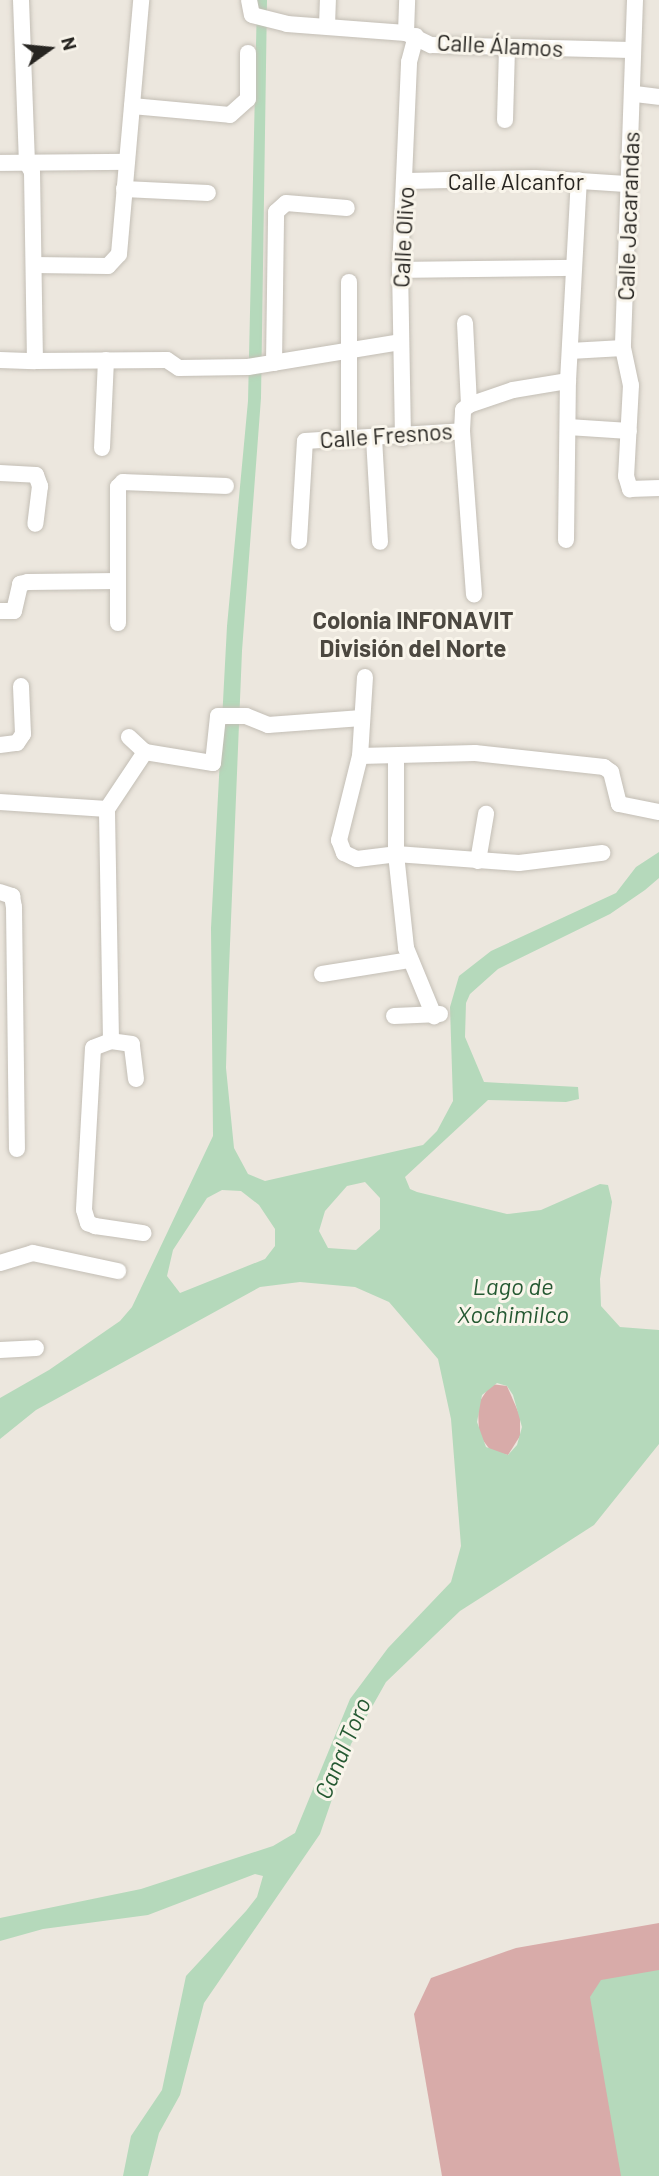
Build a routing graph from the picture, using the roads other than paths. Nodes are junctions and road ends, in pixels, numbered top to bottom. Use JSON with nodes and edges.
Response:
{"nodes":[{"id":1,"x":21,"y":0,"type":"edge"},
{"id":2,"x":141,"y":0,"type":"edge"},
{"id":3,"x":328,"y":0,"type":"edge"},
{"id":4,"x":407,"y":0,"type":"edge"},
{"id":5,"x":635,"y":0,"type":"edge"},
{"id":6,"x":250,"y":7,"type":"edge"},
{"id":7,"x":327,"y":26,"type":"junction"},
{"id":8,"x":411,"y":34,"type":"junction"},
{"id":9,"x":507,"y":47,"type":"junction"},
{"id":10,"x":631,"y":50,"type":"junction"},
{"id":11,"x":248,"y":53,"type":"dead end"},
{"id":12,"x":635,"y":94,"type":"junction"},
{"id":13,"x":659,"y":97,"type":"edge"},
{"id":14,"x":132,"y":106,"type":"junction"},
{"id":15,"x":505,"y":120,"type":"dead end"},
{"id":16,"x":126,"y":162,"type":"junction"},
{"id":17,"x":0,"y":163,"type":"edge"},
{"id":18,"x":27,"y":163,"type":"junction"},
{"id":19,"x":579,"y":180,"type":"junction"},
{"id":20,"x":407,"y":181,"type":"junction"},
{"id":21,"x":626,"y":184,"type":"junction"},
{"id":22,"x":124,"y":189,"type":"junction"},
{"id":23,"x":208,"y":193,"type":"dead end"},
{"id":24,"x":347,"y":208,"type":"dead end"},
{"id":25,"x":34,"y":265,"type":"junction"},
{"id":26,"x":573,"y":268,"type":"junction"},
{"id":27,"x":400,"y":270,"type":"junction"},
{"id":28,"x":349,"y":282,"type":"dead end"},
{"id":29,"x":465,"y":323,"type":"dead end"},
{"id":30,"x":400,"y":342,"type":"junction"},
{"id":31,"x":350,"y":348,"type":"junction"},
{"id":32,"x":622,"y":348,"type":"junction"},
{"id":33,"x":570,"y":351,"type":"junction"},
{"id":34,"x":0,"y":360,"type":"edge"},
{"id":35,"x":106,"y":360,"type":"junction"},
{"id":36,"x":35,"y":361,"type":"junction"},
{"id":37,"x":271,"y":363,"type":"junction"},
{"id":38,"x":568,"y":381,"type":"junction"},
{"id":39,"x":469,"y":405,"type":"junction"},
{"id":40,"x":569,"y":427,"type":"junction"},
{"id":41,"x":462,"y":431,"type":"junction"},
{"id":42,"x":629,"y":431,"type":"junction"},
{"id":43,"x":349,"y":438,"type":"junction"},
{"id":44,"x":374,"y":438,"type":"junction"},
{"id":45,"x":403,"y":438,"type":"junction"},
{"id":46,"x":102,"y":448,"type":"dead end"},
{"id":47,"x":0,"y":473,"type":"edge"},
{"id":48,"x":226,"y":486,"type":"dead end"},
{"id":49,"x":659,"y":488,"type":"edge"},
{"id":50,"x":35,"y":524,"type":"dead end"},
{"id":51,"x":566,"y":540,"type":"dead end"},
{"id":52,"x":299,"y":541,"type":"dead end"},
{"id":53,"x":380,"y":542,"type":"dead end"},
{"id":54,"x":118,"y":581,"type":"junction"},
{"id":55,"x":474,"y":595,"type":"dead end"},
{"id":56,"x":0,"y":611,"type":"edge"},
{"id":57,"x":118,"y":622,"type":"dead end"},
{"id":58,"x":365,"y":677,"type":"dead end"},
{"id":59,"x":21,"y":686,"type":"dead end"},
{"id":60,"x":362,"y":718,"type":"junction"},
{"id":61,"x":129,"y":737,"type":"dead end"},
{"id":62,"x":0,"y":745,"type":"edge"},
{"id":63,"x":145,"y":751,"type":"junction"},
{"id":64,"x":360,"y":756,"type":"junction"},
{"id":65,"x":396,"y":756,"type":"junction"},
{"id":66,"x":0,"y":802,"type":"edge"},
{"id":67,"x":107,"y":809,"type":"junction"},
{"id":68,"x":659,"y":812,"type":"edge"},
{"id":69,"x":486,"y":814,"type":"dead end"},
{"id":70,"x":602,"y":853,"type":"dead end"},
{"id":71,"x":396,"y":854,"type":"junction"},
{"id":72,"x":478,"y":861,"type":"junction"},
{"id":73,"x":6,"y":894,"type":"edge"},
{"id":74,"x":409,"y":960,"type":"junction"},
{"id":75,"x":322,"y":974,"type":"dead end"},
{"id":76,"x":394,"y":1016,"type":"dead end"},
{"id":77,"x":111,"y":1041,"type":"junction"},
{"id":78,"x":136,"y":1079,"type":"dead end"},
{"id":79,"x":17,"y":1149,"type":"dead end"},
{"id":80,"x":143,"y":1233,"type":"dead end"},
{"id":81,"x":0,"y":1263,"type":"edge"},
{"id":82,"x":118,"y":1271,"type":"dead end"},
{"id":83,"x":36,"y":1348,"type":"dead end"},
{"id":84,"x":0,"y":1350,"type":"edge"}],
"edges":[{"from":1,"to":18,"type":"street"},
{"from":2,"to":14,"type":"street"},
{"from":3,"to":7,"type":"street"},
{"from":4,"to":8,"type":"street","name":"Calle Olivo"},
{"from":5,"to":10,"type":"street","name":"Calle Jacarandas"},
{"from":6,"to":7,"type":"street","name":"Calle Álamos"},
{"from":7,"to":8,"type":"street","name":"Calle Álamos"},
{"from":8,"to":9,"type":"street","name":"Calle Álamos"},
{"from":8,"to":20,"type":"street","name":"Calle Olivo"},
{"from":9,"to":10,"type":"street","name":"Calle Álamos"},
{"from":9,"to":15,"type":"street"},
{"from":10,"to":12,"type":"street","name":"Calle Jacarandas"},
{"from":11,"to":14,"type":"street"},
{"from":12,"to":13,"type":"street"},
{"from":12,"to":21,"type":"street","name":"Calle Jacarandas"},
{"from":14,"to":16,"type":"street"},
{"from":16,"to":18,"type":"street"},
{"from":16,"to":22,"type":"street"},
{"from":17,"to":18,"type":"street"},
{"from":18,"to":25,"type":"street"},
{"from":19,"to":20,"type":"street","name":"Calle Alcanfor"},
{"from":19,"to":21,"type":"street","name":"Calle Alcanfor"},
{"from":19,"to":26,"type":"street"},
{"from":20,"to":27,"type":"street","name":"Calle Olivo"},
{"from":21,"to":32,"type":"street","name":"Calle Jacarandas"},
{"from":22,"to":23,"type":"street"},
{"from":22,"to":25,"type":"street"},
{"from":24,"to":37,"type":"street"},
{"from":25,"to":36,"type":"street"},
{"from":26,"to":27,"type":"street"},
{"from":26,"to":33,"type":"street"},
{"from":27,"to":30,"type":"street","name":"Calle Olivo"},
{"from":28,"to":31,"type":"street"},
{"from":29,"to":39,"type":"street"},
{"from":30,"to":31,"type":"street"},
{"from":30,"to":45,"type":"street","name":"Calle Olivo"},
{"from":31,"to":37,"type":"street"},
{"from":31,"to":43,"type":"street"},
{"from":32,"to":33,"type":"street"},
{"from":32,"to":42,"type":"street","name":"Calle Jacarandas"},
{"from":33,"to":38,"type":"street"},
{"from":34,"to":36,"type":"street"},
{"from":35,"to":36,"type":"street"},
{"from":35,"to":37,"type":"street"},
{"from":35,"to":46,"type":"street"},
{"from":38,"to":39,"type":"street","name":"Calle Fresnos"},
{"from":38,"to":40,"type":"street"},
{"from":39,"to":41,"type":"street","name":"Calle Fresnos"},
{"from":40,"to":42,"type":"street"},
{"from":40,"to":51,"type":"street"},
{"from":41,"to":45,"type":"street","name":"Calle Fresnos"},
{"from":41,"to":55,"type":"street"},
{"from":42,"to":49,"type":"street","name":"Calle Jacarandas"},
{"from":43,"to":44,"type":"street","name":"Calle Fresnos"},
{"from":43,"to":52,"type":"street","name":"Calle Fresnos"},
{"from":44,"to":45,"type":"street","name":"Calle Fresnos"},
{"from":44,"to":53,"type":"street"},
{"from":47,"to":50,"type":"street"},
{"from":48,"to":54,"type":"street"},
{"from":54,"to":56,"type":"street"},
{"from":54,"to":57,"type":"street"},
{"from":58,"to":60,"type":"street"},
{"from":59,"to":62,"type":"street"},
{"from":60,"to":63,"type":"street"},
{"from":60,"to":64,"type":"street"},
{"from":61,"to":63,"type":"street"},
{"from":63,"to":67,"type":"street"},
{"from":64,"to":65,"type":"street"},
{"from":64,"to":71,"type":"street"},
{"from":65,"to":68,"type":"street"},
{"from":65,"to":71,"type":"street"},
{"from":66,"to":67,"type":"street"},
{"from":67,"to":77,"type":"street"},
{"from":69,"to":72,"type":"street"},
{"from":70,"to":72,"type":"street"},
{"from":71,"to":72,"type":"street"},
{"from":71,"to":74,"type":"street"},
{"from":73,"to":79,"type":"street"},
{"from":74,"to":75,"type":"street"},
{"from":74,"to":76,"type":"street"},
{"from":77,"to":78,"type":"street"},
{"from":77,"to":80,"type":"street"},
{"from":81,"to":82,"type":"street"},
{"from":83,"to":84,"type":"street"}]}
